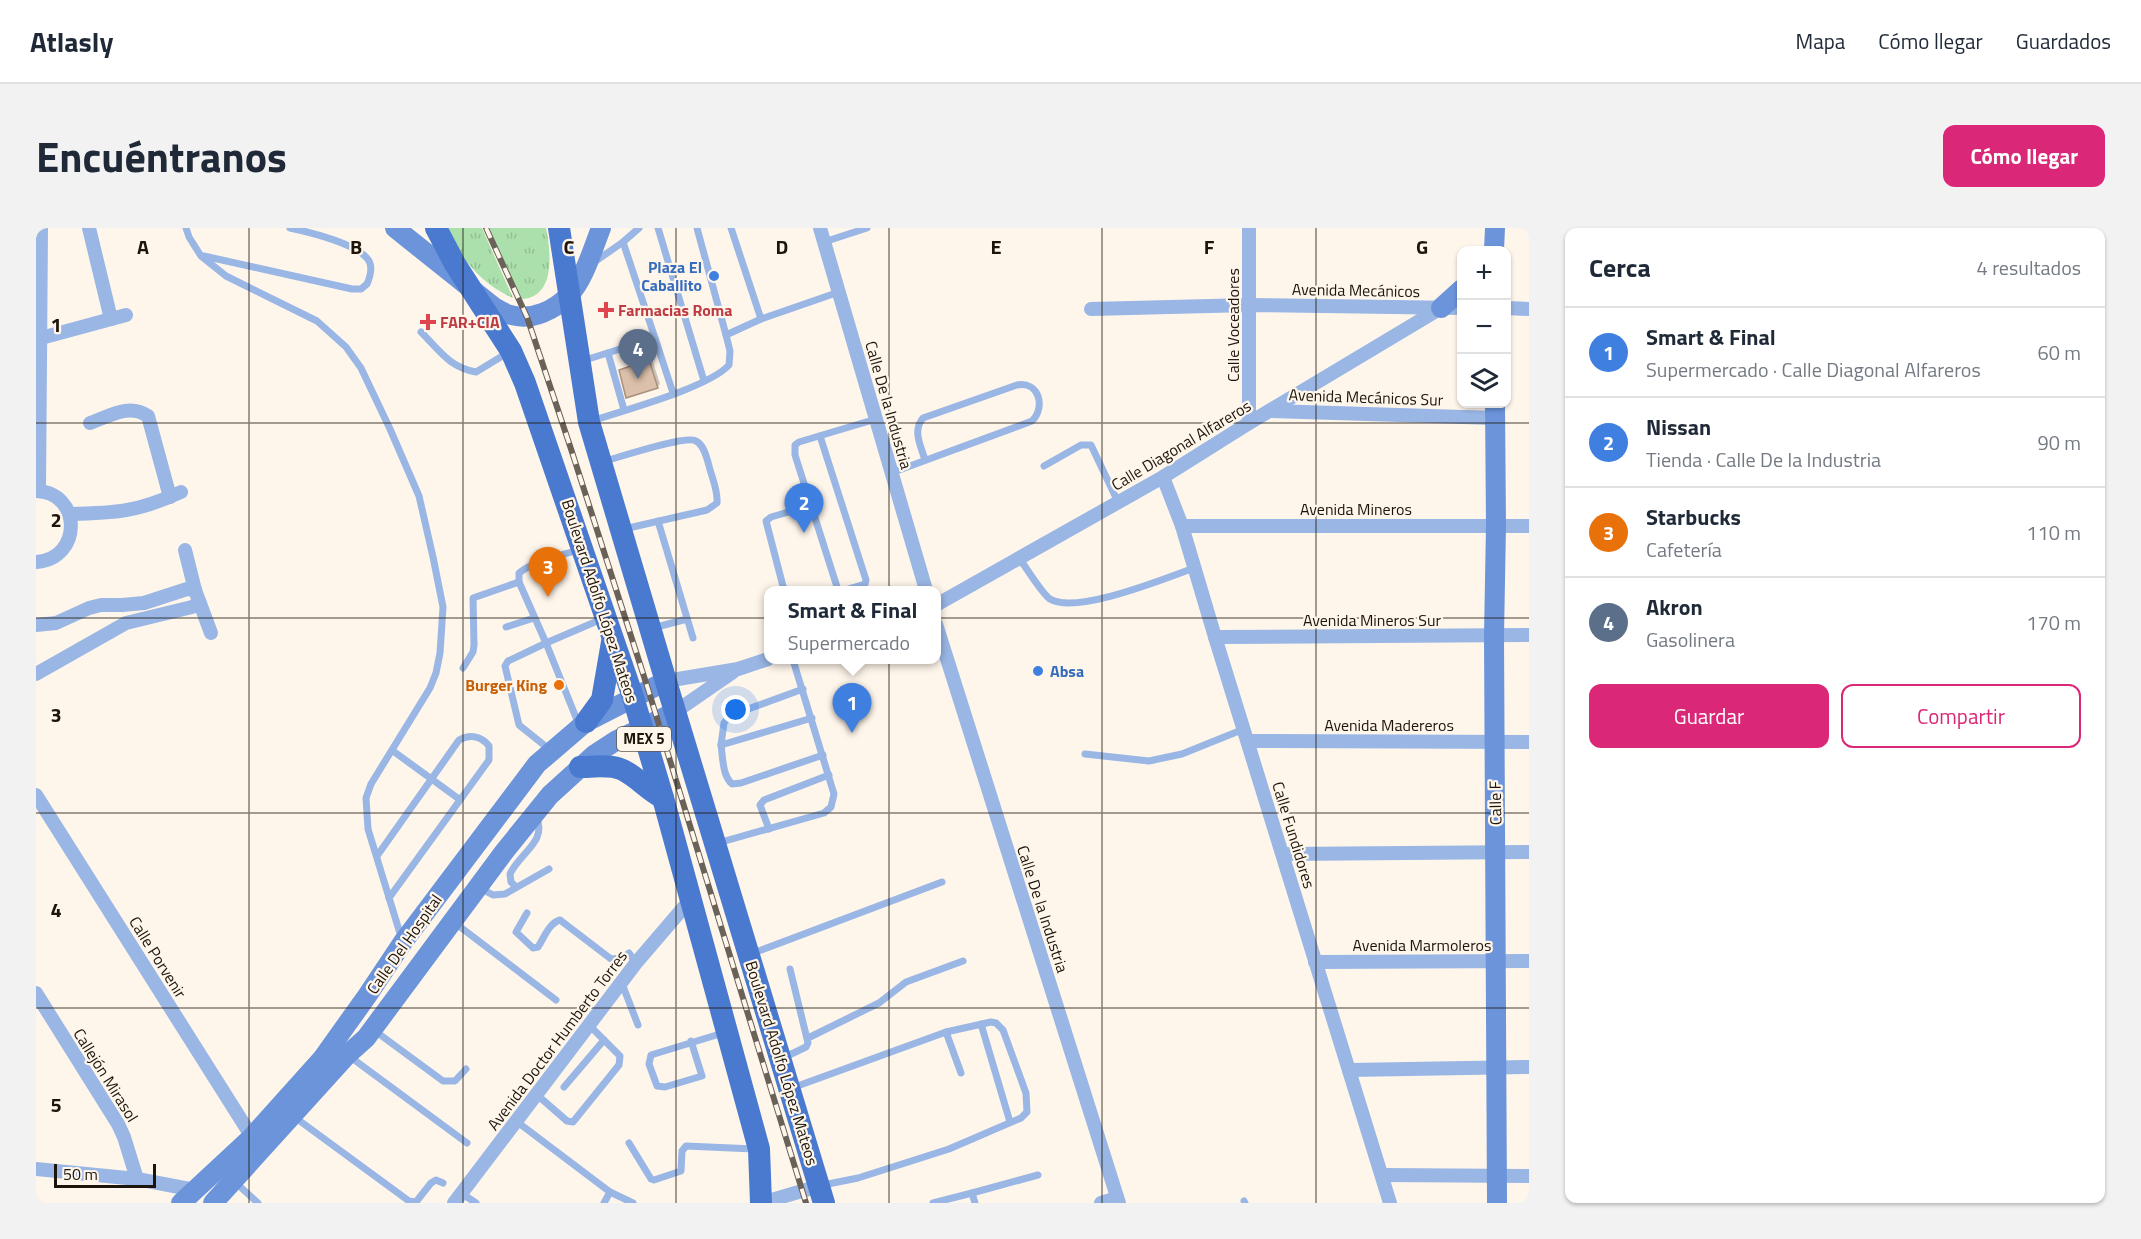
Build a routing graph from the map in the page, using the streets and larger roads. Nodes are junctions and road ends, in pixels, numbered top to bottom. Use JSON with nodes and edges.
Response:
{"nodes":[{"id":1,"x":41,"y":228,"type":"edge"},
{"id":2,"x":89,"y":228,"type":"edge"},
{"id":3,"x":394,"y":228,"type":"edge"},
{"id":4,"x":436,"y":228,"type":"edge"},
{"id":5,"x":559,"y":228,"type":"edge"},
{"id":6,"x":601,"y":228,"type":"edge"},
{"id":7,"x":820,"y":228,"type":"edge"},
{"id":8,"x":1249,"y":228,"type":"edge"},
{"id":9,"x":473,"y":292,"type":"junction"},
{"id":10,"x":1457,"y":293,"type":"edge"},
{"id":11,"x":570,"y":294,"type":"junction"},
{"id":12,"x":1249,"y":305,"type":"junction"},
{"id":13,"x":1441,"y":308,"type":"junction"},
{"id":14,"x":1457,"y":308,"type":"edge"},
{"id":15,"x":1511,"y":308,"type":"edge"},
{"id":16,"x":1091,"y":309,"type":"dead end"},
{"id":17,"x":1529,"y":309,"type":"edge"},
{"id":18,"x":126,"y":315,"type":"dead end"},
{"id":19,"x":111,"y":319,"type":"junction"},
{"id":20,"x":41,"y":338,"type":"junction"},
{"id":21,"x":1271,"y":411,"type":"junction"},
{"id":22,"x":1495,"y":411,"type":"edge"},
{"id":23,"x":90,"y":423,"type":"dead end"},
{"id":24,"x":1249,"y":423,"type":"junction"},
{"id":25,"x":1163,"y":477,"type":"junction"},
{"id":26,"x":38,"y":491,"type":"edge"},
{"id":27,"x":69,"y":514,"type":"junction"},
{"id":28,"x":1182,"y":526,"type":"junction"},
{"id":29,"x":1496,"y":526,"type":"junction"},
{"id":30,"x":1529,"y":526,"type":"edge"},
{"id":31,"x":185,"y":550,"type":"dead end"},
{"id":32,"x":36,"y":562,"type":"edge"},
{"id":33,"x":925,"y":586,"type":"edge"},
{"id":34,"x":197,"y":595,"type":"junction"},
{"id":35,"x":941,"y":602,"type":"edge"},
{"id":36,"x":122,"y":606,"type":"junction"},
{"id":37,"x":126,"y":623,"type":"junction"},
{"id":38,"x":36,"y":625,"type":"edge"},
{"id":39,"x":610,"y":626,"type":"junction"},
{"id":40,"x":211,"y":633,"type":"dead end"},
{"id":41,"x":1494,"y":635,"type":"junction"},
{"id":42,"x":1529,"y":635,"type":"edge"},
{"id":43,"x":1215,"y":637,"type":"junction"},
{"id":44,"x":941,"y":640,"type":"edge"},
{"id":45,"x":764,"y":660,"type":"edge"},
{"id":46,"x":738,"y":669,"type":"junction"},
{"id":47,"x":36,"y":674,"type":"edge"},
{"id":48,"x":666,"y":681,"type":"junction"},
{"id":49,"x":633,"y":697,"type":"junction"},
{"id":50,"x":675,"y":712,"type":"junction"},
{"id":51,"x":583,"y":725,"type":"junction"},
{"id":52,"x":641,"y":729,"type":"junction"},
{"id":53,"x":1246,"y":735,"type":"junction"},
{"id":54,"x":1495,"y":742,"type":"junction"},
{"id":55,"x":1529,"y":742,"type":"edge"},
{"id":56,"x":580,"y":767,"type":"junction"},
{"id":57,"x":36,"y":795,"type":"edge"},
{"id":58,"x":663,"y":798,"type":"junction"},
{"id":59,"x":1496,"y":852,"type":"junction"},
{"id":60,"x":1529,"y":852,"type":"edge"},
{"id":61,"x":1283,"y":854,"type":"junction"},
{"id":62,"x":690,"y":900,"type":"junction"},
{"id":63,"x":1495,"y":961,"type":"junction"},
{"id":64,"x":1529,"y":961,"type":"edge"},
{"id":65,"x":1315,"y":962,"type":"junction"},
{"id":66,"x":36,"y":993,"type":"edge"},
{"id":67,"x":1496,"y":1067,"type":"junction"},
{"id":68,"x":1529,"y":1067,"type":"edge"},
{"id":69,"x":1349,"y":1070,"type":"junction"},
{"id":70,"x":252,"y":1137,"type":"junction"},
{"id":71,"x":36,"y":1169,"type":"edge"},
{"id":72,"x":1383,"y":1175,"type":"junction"},
{"id":73,"x":1497,"y":1176,"type":"junction"},
{"id":74,"x":1529,"y":1176,"type":"edge"},
{"id":75,"x":136,"y":1179,"type":"junction"},
{"id":76,"x":822,"y":1195,"type":"edge"},
{"id":77,"x":458,"y":1198,"type":"edge"},
{"id":78,"x":192,"y":1199,"type":"edge"},
{"id":79,"x":1118,"y":1201,"type":"edge"},
{"id":80,"x":213,"y":1203,"type":"edge"},
{"id":81,"x":761,"y":1203,"type":"edge"},
{"id":82,"x":1101,"y":1203,"type":"edge"},
{"id":83,"x":1390,"y":1203,"type":"edge"},
{"id":84,"x":1497,"y":1203,"type":"edge"}],
"edges":[{"from":1,"to":20,"type":"street"},
{"from":2,"to":19,"type":"street"},
{"from":3,"to":9,"type":"street"},
{"from":4,"to":9,"type":"main road","name":"Boulevard Adolfo López Mateos","number":"MEX 5"},
{"from":5,"to":11,"type":"main road","name":"Boulevard Adolfo López Mateos","number":"MEX 5"},
{"from":6,"to":11,"type":"street"},
{"from":7,"to":33,"type":"street","name":"Calle De la Industria"},
{"from":8,"to":12,"type":"street","name":"Calle Voceadores"},
{"from":9,"to":11,"type":"street"},
{"from":9,"to":39,"type":"main road","name":"Boulevard Adolfo López Mateos","number":"MEX 5"},
{"from":10,"to":13,"type":"street"},
{"from":11,"to":48,"type":"main road","name":"Boulevard Adolfo López Mateos","number":"MEX 5"},
{"from":12,"to":13,"type":"street","name":"Avenida Mecánicos"},
{"from":12,"to":16,"type":"street","name":"Avenida Mecánicos"},
{"from":12,"to":24,"type":"street","name":"Calle Voceadores"},
{"from":13,"to":14,"type":"street","name":"Avenida Mecánicos"},
{"from":13,"to":21,"type":"street","name":"Calle Diagonal Alfareros"},
{"from":15,"to":17,"type":"street"},
{"from":18,"to":19,"type":"street"},
{"from":19,"to":20,"type":"street"},
{"from":20,"to":26,"type":"street"},
{"from":21,"to":22,"type":"street","name":"Avenida Mecánicos Sur"},
{"from":21,"to":24,"type":"street","name":"Calle Diagonal Alfareros"},
{"from":22,"to":29,"type":"street","name":"Calle F"},
{"from":23,"to":27,"type":"street"},
{"from":24,"to":25,"type":"street","name":"Calle Diagonal Alfareros"},
{"from":25,"to":28,"type":"street","name":"Calle Fundidores"},
{"from":25,"to":35,"type":"street","name":"Calle Diagonal Alfareros"},
{"from":26,"to":27,"type":"street"},
{"from":27,"to":32,"type":"street"},
{"from":28,"to":29,"type":"street","name":"Avenida Mineros"},
{"from":28,"to":43,"type":"street","name":"Calle Fundidores"},
{"from":29,"to":30,"type":"street","name":"Avenida Mineros"},
{"from":29,"to":41,"type":"street","name":"Calle F"},
{"from":31,"to":34,"type":"street"},
{"from":34,"to":36,"type":"street"},
{"from":34,"to":37,"type":"street"},
{"from":34,"to":40,"type":"street"},
{"from":36,"to":37,"type":"street"},
{"from":36,"to":38,"type":"street"},
{"from":37,"to":47,"type":"street"},
{"from":39,"to":49,"type":"main road","name":"Boulevard Adolfo López Mateos","number":"MEX 5"},
{"from":39,"to":51,"type":"main road"},
{"from":41,"to":42,"type":"street","name":"Avenida Mineros Sur"},
{"from":41,"to":43,"type":"street","name":"Avenida Mineros Sur"},
{"from":41,"to":54,"type":"street","name":"Calle F"},
{"from":43,"to":53,"type":"street","name":"Calle Fundidores"},
{"from":44,"to":79,"type":"street","name":"Calle De la Industria"},
{"from":45,"to":46,"type":"street"},
{"from":46,"to":48,"type":"street"},
{"from":46,"to":50,"type":"street"},
{"from":48,"to":49,"type":"street","name":"Calle Del Hospital"},
{"from":48,"to":50,"type":"main road","name":"Boulevard Adolfo López Mateos","number":"MEX 5"},
{"from":49,"to":51,"type":"street","name":"Calle Del Hospital"},
{"from":49,"to":52,"type":"main road","name":"Boulevard Adolfo López Mateos","number":"MEX 5"},
{"from":50,"to":52,"type":"street","name":"Calle Del Hospital"},
{"from":50,"to":76,"type":"main road","name":"Boulevard Adolfo López Mateos","number":"MEX 5"},
{"from":51,"to":70,"type":"street","name":"Calle Del Hospital"},
{"from":52,"to":56,"type":"street","name":"Calle Del Hospital"},
{"from":52,"to":58,"type":"main road","name":"Boulevard Adolfo López Mateos","number":"MEX 5"},
{"from":53,"to":54,"type":"street","name":"Avenida Madereros"},
{"from":53,"to":61,"type":"street","name":"Calle Fundidores"},
{"from":54,"to":55,"type":"street","name":"Avenida Madereros"},
{"from":54,"to":59,"type":"street","name":"Calle F"},
{"from":56,"to":58,"type":"main road"},
{"from":56,"to":80,"type":"street","name":"Calle Del Hospital"},
{"from":57,"to":70,"type":"street","name":"Calle Porvenir"},
{"from":58,"to":62,"type":"main road","name":"Boulevard Adolfo López Mateos","number":"MEX 5"},
{"from":59,"to":60,"type":"street"},
{"from":59,"to":61,"type":"street"},
{"from":59,"to":63,"type":"street","name":"Calle F"},
{"from":61,"to":65,"type":"street","name":"Calle Fundidores"},
{"from":62,"to":77,"type":"street","name":"Avenida Doctor Humberto Torres"},
{"from":62,"to":81,"type":"main road","name":"Boulevard Adolfo López Mateos","number":"MEX 5"},
{"from":63,"to":64,"type":"street","name":"Avenida Marmoleros"},
{"from":63,"to":65,"type":"street","name":"Avenida Marmoleros"},
{"from":63,"to":67,"type":"street","name":"Calle F"},
{"from":65,"to":69,"type":"street","name":"Calle Fundidores"},
{"from":66,"to":75,"type":"street","name":"Callejón Mirasol"},
{"from":67,"to":68,"type":"street"},
{"from":67,"to":69,"type":"street"},
{"from":67,"to":73,"type":"street","name":"Calle F"},
{"from":69,"to":72,"type":"street","name":"Calle Fundidores"},
{"from":70,"to":78,"type":"street","name":"Calle Del Hospital"},
{"from":71,"to":75,"type":"street"},
{"from":72,"to":73,"type":"street"},
{"from":72,"to":83,"type":"street","name":"Calle Fundidores"},
{"from":73,"to":74,"type":"street"},
{"from":73,"to":84,"type":"street","name":"Calle F"},
{"from":75,"to":78,"type":"street"},
{"from":76,"to":81,"type":"street"},
{"from":79,"to":82,"type":"street"}]}
